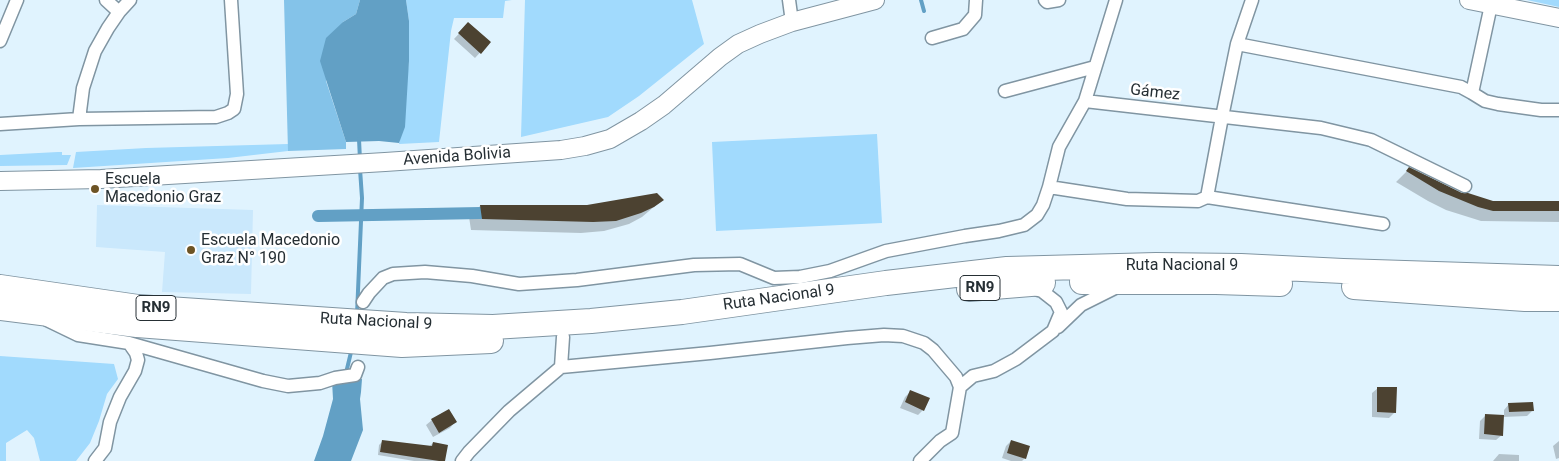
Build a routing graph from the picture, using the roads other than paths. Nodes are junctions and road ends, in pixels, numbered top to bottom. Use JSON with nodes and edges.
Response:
{"nodes":[{"id":1,"x":17,"y":0,"type":"edge"},
{"id":2,"x":106,"y":0,"type":"edge"},
{"id":3,"x":130,"y":0,"type":"edge"},
{"id":4,"x":231,"y":0,"type":"edge"},
{"id":5,"x":789,"y":0,"type":"edge"},
{"id":6,"x":875,"y":0,"type":"edge"},
{"id":7,"x":976,"y":0,"type":"edge"},
{"id":8,"x":1045,"y":0,"type":"edge"},
{"id":9,"x":1059,"y":0,"type":"edge"},
{"id":10,"x":1116,"y":0,"type":"edge"},
{"id":11,"x":1252,"y":0,"type":"edge"},
{"id":12,"x":1469,"y":0,"type":"edge"},
{"id":13,"x":1497,"y":4,"type":"edge"},
{"id":14,"x":119,"y":12,"type":"junction"},
{"id":15,"x":1559,"y":18,"type":"edge"},
{"id":16,"x":792,"y":22,"type":"junction"},
{"id":17,"x":932,"y":38,"type":"dead end"},
{"id":18,"x":0,"y":41,"type":"edge"},
{"id":19,"x":1236,"y":44,"type":"junction"},
{"id":20,"x":1095,"y":68,"type":"junction"},
{"id":21,"x":1005,"y":91,"type":"dead end"},
{"id":22,"x":1472,"y":93,"type":"junction"},
{"id":23,"x":1086,"y":101,"type":"junction"},
{"id":24,"x":1559,"y":110,"type":"edge"},
{"id":25,"x":1222,"y":117,"type":"junction"},
{"id":26,"x":79,"y":119,"type":"junction"},
{"id":27,"x":0,"y":124,"type":"edge"},
{"id":28,"x":0,"y":181,"type":"edge"},
{"id":29,"x":1465,"y":186,"type":"dead end"},
{"id":30,"x":1050,"y":187,"type":"junction"},
{"id":31,"x":1207,"y":196,"type":"junction"},
{"id":32,"x":1383,"y":224,"type":"dead end"},
{"id":33,"x":1559,"y":278,"type":"edge"},
{"id":34,"x":1126,"y":282,"type":"junction"},
{"id":35,"x":1019,"y":284,"type":"junction"},
{"id":36,"x":0,"y":287,"type":"edge"},
{"id":37,"x":1559,"y":299,"type":"edge"},
{"id":38,"x":363,"y":302,"type":"dead end"},
{"id":39,"x":0,"y":308,"type":"edge"},
{"id":40,"x":29,"y":312,"type":"junction"},
{"id":41,"x":313,"y":328,"type":"junction"},
{"id":42,"x":1053,"y":331,"type":"junction"},
{"id":43,"x":404,"y":335,"type":"junction"},
{"id":44,"x":563,"y":337,"type":"junction"},
{"id":45,"x":129,"y":343,"type":"junction"},
{"id":46,"x":358,"y":367,"type":"dead end"},
{"id":47,"x":561,"y":367,"type":"junction"},
{"id":48,"x":960,"y":387,"type":"junction"},
{"id":49,"x":95,"y":461,"type":"edge"},
{"id":50,"x":462,"y":461,"type":"edge"},
{"id":51,"x":920,"y":461,"type":"edge"}],
"edges":[{"from":1,"to":18,"type":"street"},
{"from":2,"to":14,"type":"street"},
{"from":3,"to":14,"type":"street"},
{"from":4,"to":26,"type":"street"},
{"from":5,"to":16,"type":"street"},
{"from":6,"to":16,"type":"street","name":"Avenida Bolivia"},
{"from":7,"to":17,"type":"street"},
{"from":8,"to":9,"type":"street"},
{"from":10,"to":20,"type":"street"},
{"from":11,"to":19,"type":"street"},
{"from":12,"to":13,"type":"street"},
{"from":13,"to":15,"type":"street"},
{"from":13,"to":22,"type":"street"},
{"from":14,"to":26,"type":"street"},
{"from":16,"to":28,"type":"street","name":"Avenida Bolivia"},
{"from":19,"to":22,"type":"street"},
{"from":19,"to":25,"type":"street"},
{"from":20,"to":21,"type":"street"},
{"from":20,"to":23,"type":"street"},
{"from":22,"to":24,"type":"street"},
{"from":23,"to":25,"type":"street","name":"Gámez"},
{"from":23,"to":30,"type":"street"},
{"from":25,"to":29,"type":"street","name":"Gámez"},
{"from":25,"to":31,"type":"street"},
{"from":26,"to":27,"type":"street"},
{"from":30,"to":31,"type":"street"},
{"from":30,"to":38,"type":"street"},
{"from":31,"to":32,"type":"street"},
{"from":33,"to":43,"type":"highway","name":"Ruta Nacional 9","number":"RN9"},
{"from":34,"to":35,"type":"highway","name":"Ruta Nacional 9","number":"RN9"},
{"from":34,"to":37,"type":"highway","name":"Ruta Nacional 9","number":"RN9"},
{"from":34,"to":42,"type":"street"},
{"from":35,"to":42,"type":"street"},
{"from":35,"to":44,"type":"highway","name":"Ruta Nacional 9","number":"RN9"},
{"from":36,"to":41,"type":"highway","name":"Ruta Nacional 9","number":"RN9"},
{"from":39,"to":40,"type":"highway","name":"Ruta Nacional 9","number":"RN9"},
{"from":40,"to":41,"type":"highway","name":"Ruta Nacional 9","number":"RN9"},
{"from":40,"to":45,"type":"street"},
{"from":41,"to":43,"type":"highway","name":"Ruta Nacional 9","number":"RN9"},
{"from":42,"to":48,"type":"street"},
{"from":43,"to":44,"type":"highway","name":"Ruta Nacional 9","number":"RN9"},
{"from":44,"to":47,"type":"street"},
{"from":45,"to":46,"type":"street"},
{"from":45,"to":49,"type":"street"},
{"from":47,"to":48,"type":"street"},
{"from":47,"to":50,"type":"street"},
{"from":48,"to":51,"type":"street"}]}
